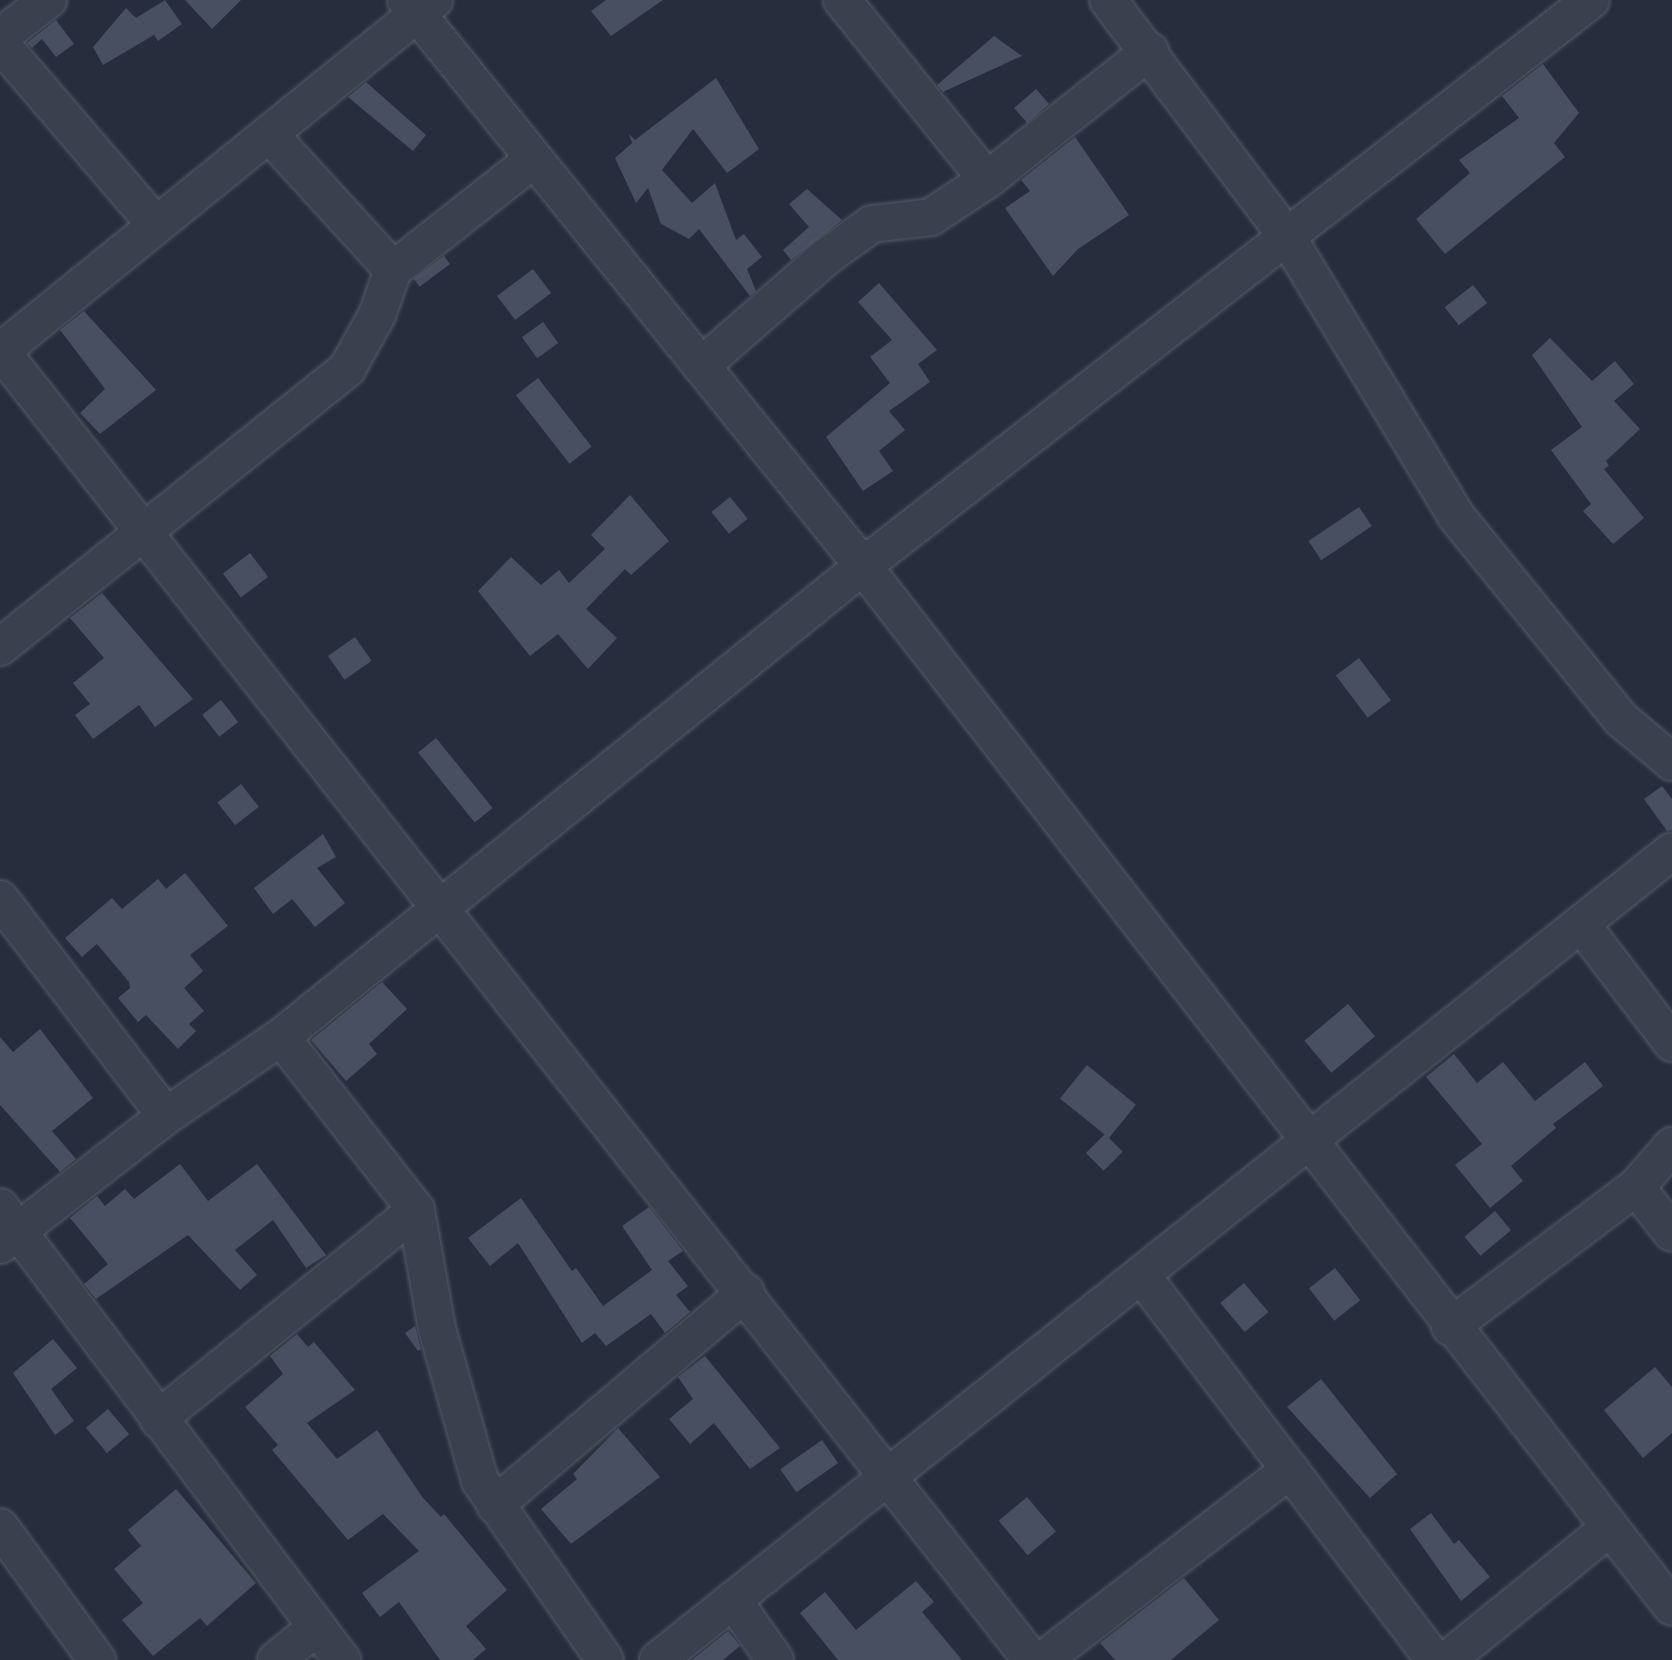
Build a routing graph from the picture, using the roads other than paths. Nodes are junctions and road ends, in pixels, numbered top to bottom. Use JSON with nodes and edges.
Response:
{"nodes":[{"id":1,"x":48,"y":0,"type":"edge"},
{"id":2,"x":842,"y":0,"type":"edge"},
{"id":3,"x":1108,"y":0,"type":"edge"},
{"id":4,"x":1591,"y":0,"type":"edge"},
{"id":5,"x":419,"y":5,"type":"edge"},
{"id":6,"x":0,"y":40,"type":"edge"},
{"id":7,"x":1150,"y":51,"type":"junction"},
{"id":8,"x":269,"y":134,"type":"junction"},
{"id":9,"x":534,"y":159,"type":"junction"},
{"id":10,"x":987,"y":180,"type":"junction"},
{"id":11,"x":156,"y":225,"type":"junction"},
{"id":12,"x":1286,"y":235,"type":"junction"},
{"id":13,"x":393,"y":270,"type":"junction"},
{"id":14,"x":1,"y":351,"type":"edge"},
{"id":15,"x":701,"y":366,"type":"junction"},
{"id":16,"x":143,"y":531,"type":"junction"},
{"id":17,"x":863,"y":566,"type":"junction"},
{"id":18,"x":0,"y":647,"type":"edge"},
{"id":19,"x":1672,"y":762,"type":"edge"},
{"id":20,"x":1672,"y":851,"type":"edge"},
{"id":21,"x":0,"y":899,"type":"edge"},
{"id":22,"x":436,"y":907,"type":"junction"},
{"id":23,"x":1581,"y":924,"type":"junction"},
{"id":24,"x":281,"y":1037,"type":"junction"},
{"id":25,"x":1672,"y":1043,"type":"edge"},
{"id":26,"x":166,"y":1116,"type":"junction"},
{"id":27,"x":1310,"y":1141,"type":"junction"},
{"id":28,"x":1672,"y":1146,"type":"edge"},
{"id":29,"x":1636,"y":1187,"type":"junction"},
{"id":30,"x":416,"y":1210,"type":"junction"},
{"id":31,"x":6,"y":1228,"type":"edge"},
{"id":32,"x":1672,"y":1233,"type":"edge"},
{"id":33,"x":1142,"y":1276,"type":"junction"},
{"id":34,"x":746,"y":1292,"type":"junction"},
{"id":35,"x":1450,"y":1327,"type":"junction"},
{"id":36,"x":158,"y":1419,"type":"junction"},
{"id":37,"x":1290,"y":1470,"type":"junction"},
{"id":38,"x":891,"y":1477,"type":"junction"},
{"id":39,"x":488,"y":1493,"type":"junction"},
{"id":40,"x":0,"y":1527,"type":"edge"},
{"id":41,"x":1608,"y":1529,"type":"junction"},
{"id":42,"x":733,"y":1600,"type":"junction"},
{"id":43,"x":1672,"y":1607,"type":"edge"},
{"id":44,"x":317,"y":1627,"type":"junction"},
{"id":45,"x":97,"y":1660,"type":"edge"},
{"id":46,"x":276,"y":1660,"type":"edge"},
{"id":47,"x":342,"y":1660,"type":"edge"},
{"id":48,"x":605,"y":1660,"type":"edge"},
{"id":49,"x":658,"y":1660,"type":"edge"},
{"id":50,"x":775,"y":1660,"type":"edge"},
{"id":51,"x":1032,"y":1660,"type":"edge"},
{"id":52,"x":1043,"y":1660,"type":"edge"},
{"id":53,"x":1435,"y":1660,"type":"edge"},
{"id":54,"x":1447,"y":1660,"type":"edge"}],
"edges":[{"from":1,"to":6,"type":"street"},
{"from":2,"to":10,"type":"street"},
{"from":3,"to":7,"type":"street"},
{"from":4,"to":12,"type":"street"},
{"from":5,"to":8,"type":"street"},
{"from":5,"to":9,"type":"street"},
{"from":6,"to":11,"type":"street"},
{"from":7,"to":10,"type":"street"},
{"from":7,"to":12,"type":"street"},
{"from":8,"to":11,"type":"street"},
{"from":8,"to":13,"type":"street"},
{"from":9,"to":13,"type":"street"},
{"from":9,"to":15,"type":"street"},
{"from":10,"to":15,"type":"street"},
{"from":11,"to":14,"type":"street"},
{"from":12,"to":17,"type":"street"},
{"from":12,"to":19,"type":"street"},
{"from":13,"to":16,"type":"street"},
{"from":14,"to":16,"type":"street"},
{"from":15,"to":17,"type":"street"},
{"from":16,"to":18,"type":"street"},
{"from":16,"to":22,"type":"street"},
{"from":17,"to":22,"type":"street"},
{"from":17,"to":27,"type":"street"},
{"from":20,"to":23,"type":"street"},
{"from":21,"to":26,"type":"street"},
{"from":22,"to":24,"type":"street"},
{"from":22,"to":34,"type":"street"},
{"from":23,"to":25,"type":"street"},
{"from":23,"to":27,"type":"street"},
{"from":24,"to":26,"type":"street"},
{"from":24,"to":30,"type":"street"},
{"from":26,"to":31,"type":"street"},
{"from":27,"to":33,"type":"street"},
{"from":27,"to":35,"type":"street"},
{"from":28,"to":29,"type":"street"},
{"from":29,"to":32,"type":"street"},
{"from":29,"to":35,"type":"street"},
{"from":30,"to":36,"type":"street"},
{"from":30,"to":39,"type":"street"},
{"from":31,"to":36,"type":"street"},
{"from":33,"to":37,"type":"street"},
{"from":33,"to":38,"type":"street"},
{"from":34,"to":38,"type":"street"},
{"from":34,"to":39,"type":"street"},
{"from":35,"to":41,"type":"street"},
{"from":36,"to":44,"type":"street"},
{"from":37,"to":52,"type":"street"},
{"from":37,"to":53,"type":"street"},
{"from":38,"to":42,"type":"street"},
{"from":38,"to":51,"type":"street"},
{"from":39,"to":48,"type":"street"},
{"from":40,"to":45,"type":"street"},
{"from":41,"to":43,"type":"street"},
{"from":41,"to":54,"type":"street"},
{"from":42,"to":49,"type":"street"},
{"from":42,"to":50,"type":"street"},
{"from":44,"to":46,"type":"street"},
{"from":44,"to":47,"type":"street"}]}
